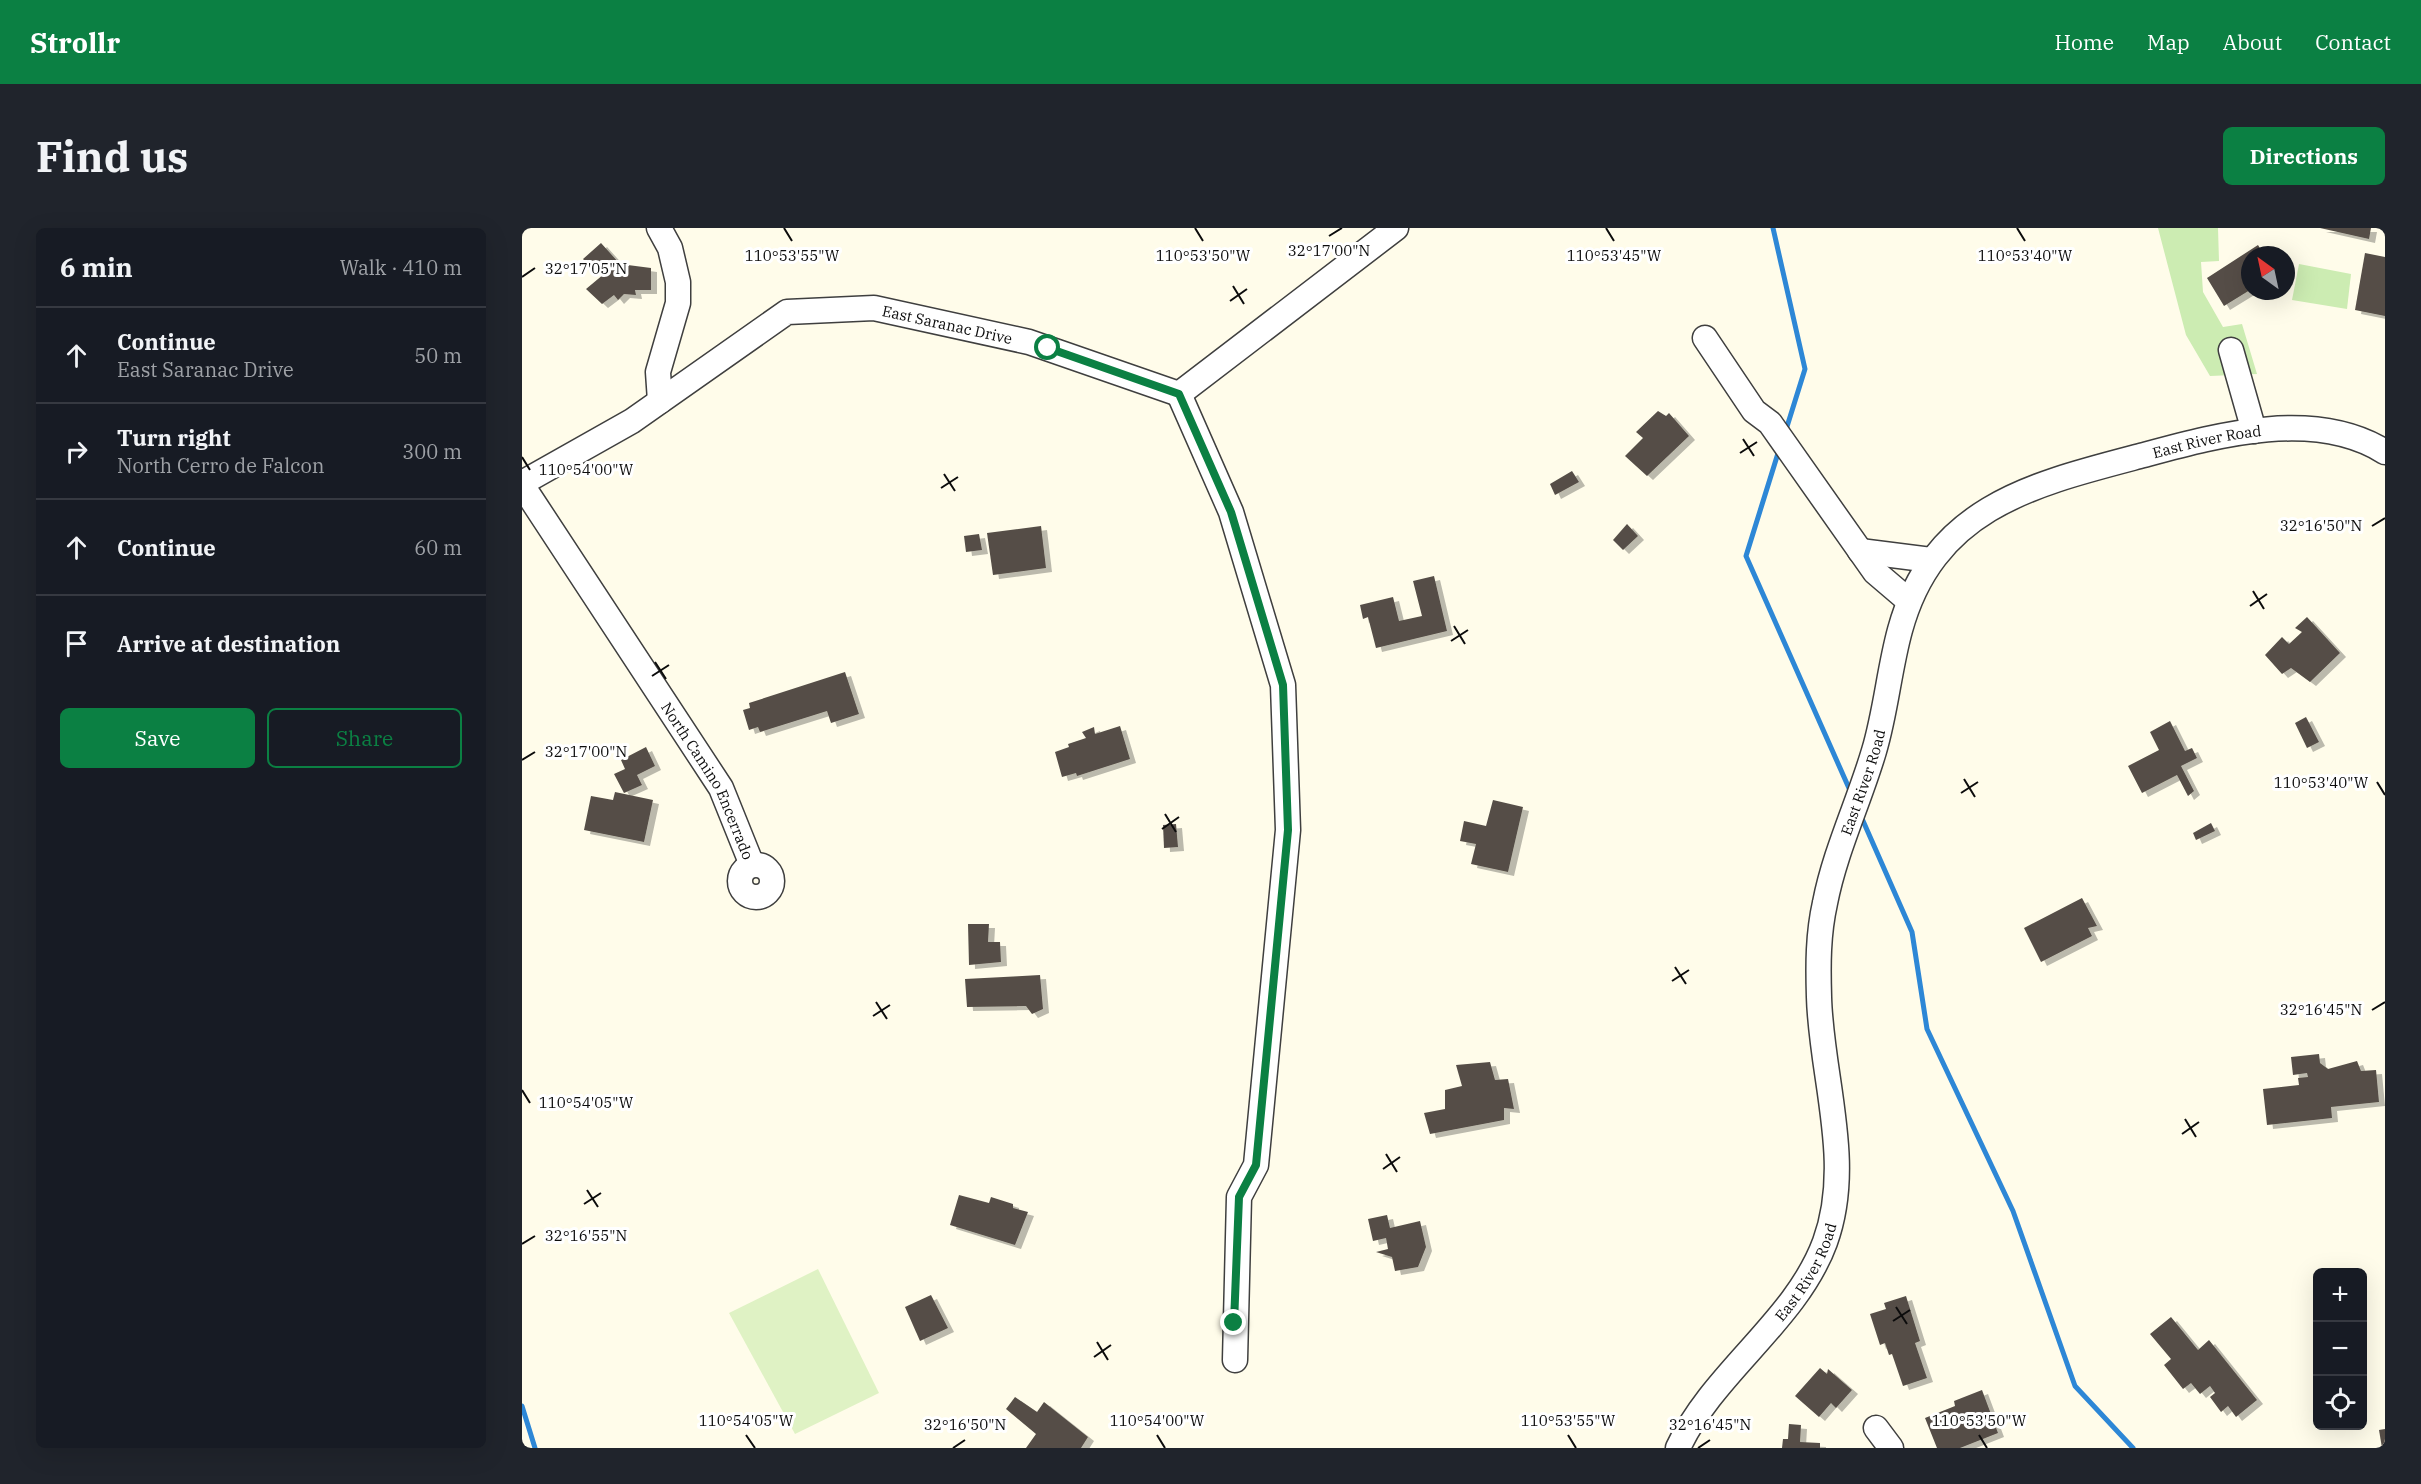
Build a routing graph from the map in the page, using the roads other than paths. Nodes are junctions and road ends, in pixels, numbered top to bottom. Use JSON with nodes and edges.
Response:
{"nodes":[{"id":1,"x":659,"y":228,"type":"edge"},
{"id":2,"x":1396,"y":228,"type":"edge"},
{"id":3,"x":1705,"y":338,"type":"dead end"},
{"id":4,"x":2231,"y":350,"type":"dead end"},
{"id":5,"x":1179,"y":394,"type":"junction"},
{"id":6,"x":660,"y":401,"type":"junction"},
{"id":7,"x":2254,"y":431,"type":"junction"},
{"id":8,"x":2385,"y":452,"type":"edge"},
{"id":9,"x":522,"y":484,"type":"edge"},
{"id":10,"x":1860,"y":551,"type":"junction"},
{"id":11,"x":1931,"y":560,"type":"junction"},
{"id":12,"x":1909,"y":601,"type":"junction"},
{"id":13,"x":752,"y":865,"type":"dead end"},
{"id":14,"x":1235,"y":1360,"type":"dead end"},
{"id":15,"x":1876,"y":1428,"type":"dead end"},
{"id":16,"x":1678,"y":1448,"type":"edge"},
{"id":17,"x":1891,"y":1448,"type":"edge"}],
"edges":[{"from":1,"to":6,"type":"street"},
{"from":2,"to":5,"type":"street"},
{"from":3,"to":10,"type":"street"},
{"from":4,"to":7,"type":"street"},
{"from":5,"to":6,"type":"street","name":"East Saranac Drive"},
{"from":5,"to":14,"type":"street"},
{"from":6,"to":9,"type":"street","name":"East Saranac Drive"},
{"from":7,"to":8,"type":"street","name":"East River Road"},
{"from":7,"to":11,"type":"street","name":"East River Road"},
{"from":9,"to":13,"type":"street","name":"North Camino Encerrado"},
{"from":10,"to":11,"type":"street"},
{"from":10,"to":12,"type":"street"},
{"from":11,"to":12,"type":"street","name":"East River Road"},
{"from":12,"to":16,"type":"street","name":"East River Road"},
{"from":15,"to":17,"type":"street"}]}
